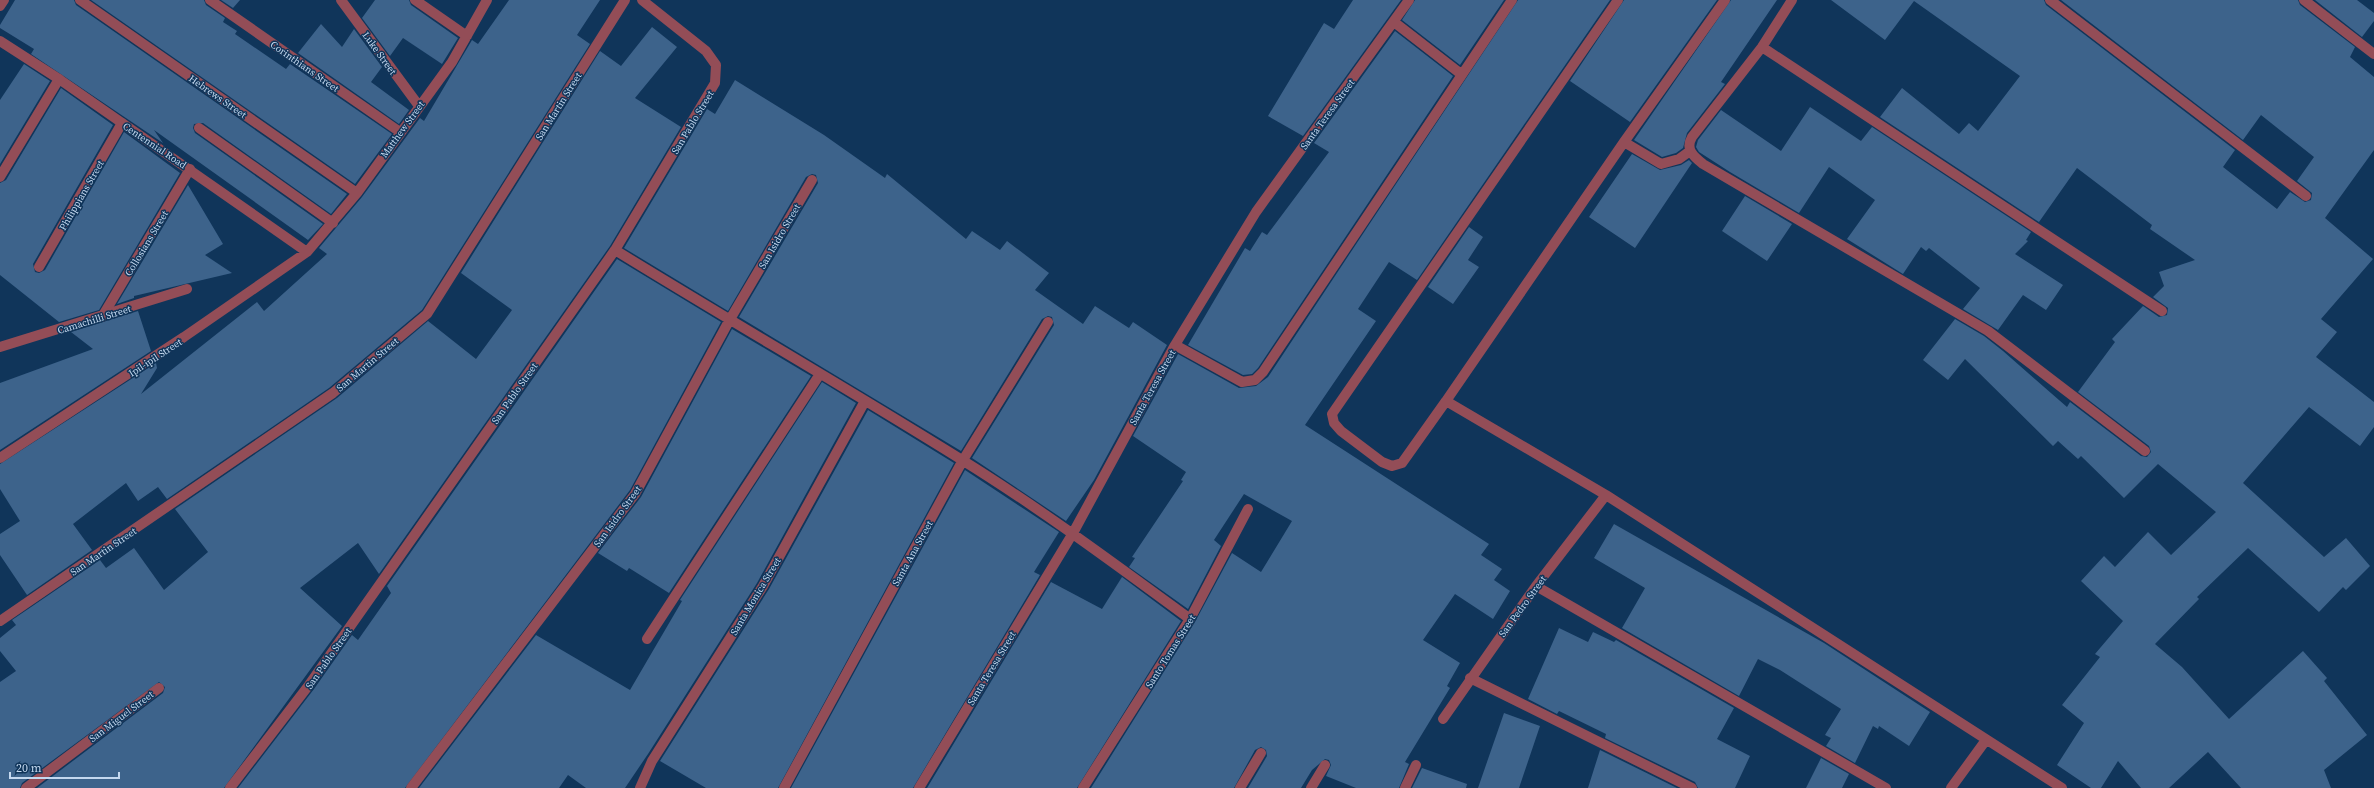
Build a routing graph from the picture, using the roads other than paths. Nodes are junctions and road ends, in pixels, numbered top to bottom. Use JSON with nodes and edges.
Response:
{"nodes":[{"id":1,"x":4,"y":0,"type":"edge"},
{"id":2,"x":80,"y":0,"type":"edge"},
{"id":3,"x":210,"y":0,"type":"edge"},
{"id":4,"x":341,"y":0,"type":"edge"},
{"id":5,"x":415,"y":0,"type":"edge"},
{"id":6,"x":486,"y":0,"type":"edge"},
{"id":7,"x":625,"y":0,"type":"edge"},
{"id":8,"x":642,"y":0,"type":"edge"},
{"id":9,"x":1409,"y":0,"type":"edge"},
{"id":10,"x":1512,"y":0,"type":"edge"},
{"id":11,"x":1618,"y":0,"type":"edge"},
{"id":12,"x":1725,"y":0,"type":"edge"},
{"id":13,"x":1792,"y":0,"type":"edge"},
{"id":14,"x":2050,"y":0,"type":"edge"},
{"id":15,"x":2304,"y":0,"type":"edge"},
{"id":16,"x":0,"y":6,"type":"edge"},
{"id":17,"x":1394,"y":22,"type":"junction"},
{"id":18,"x":466,"y":36,"type":"junction"},
{"id":19,"x":0,"y":41,"type":"edge"},
{"id":20,"x":1762,"y":47,"type":"junction"},
{"id":21,"x":2374,"y":54,"type":"edge"},
{"id":22,"x":1461,"y":74,"type":"junction"},
{"id":23,"x":59,"y":79,"type":"junction"},
{"id":24,"x":419,"y":106,"type":"junction"},
{"id":25,"x":122,"y":123,"type":"junction"},
{"id":26,"x":200,"y":128,"type":"dead end"},
{"id":27,"x":400,"y":132,"type":"junction"},
{"id":28,"x":1624,"y":142,"type":"junction"},
{"id":29,"x":1690,"y":151,"type":"junction"},
{"id":30,"x":190,"y":169,"type":"junction"},
{"id":31,"x":0,"y":177,"type":"edge"},
{"id":32,"x":812,"y":180,"type":"dead end"},
{"id":33,"x":357,"y":193,"type":"junction"},
{"id":34,"x":2306,"y":196,"type":"dead end"},
{"id":35,"x":333,"y":223,"type":"junction"},
{"id":36,"x":615,"y":250,"type":"junction"},
{"id":37,"x":307,"y":252,"type":"junction"},
{"id":38,"x":39,"y":267,"type":"dead end"},
{"id":39,"x":187,"y":289,"type":"dead end"},
{"id":40,"x":2162,"y":311,"type":"dead end"},
{"id":41,"x":102,"y":317,"type":"junction"},
{"id":42,"x":729,"y":321,"type":"junction"},
{"id":43,"x":1048,"y":322,"type":"dead end"},
{"id":44,"x":1175,"y":346,"type":"junction"},
{"id":45,"x":0,"y":347,"type":"edge"},
{"id":46,"x":820,"y":374,"type":"junction"},
{"id":47,"x":865,"y":401,"type":"junction"},
{"id":48,"x":1446,"y":401,"type":"junction"},
{"id":49,"x":2145,"y":450,"type":"dead end"},
{"id":50,"x":0,"y":458,"type":"edge"},
{"id":51,"x":963,"y":460,"type":"junction"},
{"id":52,"x":1606,"y":496,"type":"junction"},
{"id":53,"x":1248,"y":509,"type":"dead end"},
{"id":54,"x":1073,"y":533,"type":"junction"},
{"id":55,"x":1536,"y":586,"type":"junction"},
{"id":56,"x":1190,"y":619,"type":"junction"},
{"id":57,"x":0,"y":621,"type":"edge"},
{"id":58,"x":647,"y":639,"type":"dead end"},
{"id":59,"x":1470,"y":678,"type":"junction"},
{"id":60,"x":159,"y":688,"type":"dead end"},
{"id":61,"x":1443,"y":719,"type":"dead end"},
{"id":62,"x":1986,"y":740,"type":"junction"},
{"id":63,"x":1261,"y":753,"type":"dead end"},
{"id":64,"x":1325,"y":765,"type":"dead end"},
{"id":65,"x":1416,"y":766,"type":"dead end"},
{"id":66,"x":26,"y":788,"type":"edge"},
{"id":67,"x":230,"y":788,"type":"edge"},
{"id":68,"x":411,"y":788,"type":"edge"},
{"id":69,"x":640,"y":788,"type":"edge"},
{"id":70,"x":784,"y":788,"type":"edge"},
{"id":71,"x":919,"y":788,"type":"edge"},
{"id":72,"x":1083,"y":788,"type":"edge"},
{"id":73,"x":1240,"y":788,"type":"edge"},
{"id":74,"x":1311,"y":788,"type":"edge"},
{"id":75,"x":1405,"y":788,"type":"edge"},
{"id":76,"x":1692,"y":788,"type":"edge"},
{"id":77,"x":1886,"y":788,"type":"edge"},
{"id":78,"x":1951,"y":788,"type":"edge"},
{"id":79,"x":2062,"y":788,"type":"edge"}],
"edges":[{"from":1,"to":16,"type":"street"},
{"from":2,"to":33,"type":"street","name":"Hebrews Street"},
{"from":3,"to":27,"type":"street","name":"Corinthians Street"},
{"from":4,"to":24,"type":"street","name":"Luke Street"},
{"from":5,"to":18,"type":"street"},
{"from":6,"to":18,"type":"street","name":"Matthew Street"},
{"from":7,"to":57,"type":"street","name":"San Martin Street"},
{"from":8,"to":36,"type":"street","name":"San Pablo Street"},
{"from":9,"to":17,"type":"street","name":"Santa Teresa Street"},
{"from":10,"to":22,"type":"street"},
{"from":11,"to":48,"type":"street"},
{"from":12,"to":28,"type":"street"},
{"from":13,"to":20,"type":"street"},
{"from":14,"to":34,"type":"street"},
{"from":15,"to":21,"type":"street"},
{"from":17,"to":22,"type":"street"},
{"from":17,"to":44,"type":"street","name":"Santa Teresa Street"},
{"from":18,"to":24,"type":"street","name":"Matthew Street"},
{"from":19,"to":23,"type":"street","name":"Centennial Road"},
{"from":20,"to":29,"type":"street"},
{"from":20,"to":40,"type":"street"},
{"from":22,"to":44,"type":"street"},
{"from":23,"to":25,"type":"street","name":"Centennial Road"},
{"from":23,"to":31,"type":"street"},
{"from":24,"to":27,"type":"street","name":"Matthew Street"},
{"from":25,"to":30,"type":"street","name":"Centennial Road"},
{"from":25,"to":38,"type":"street","name":"Philippians Street"},
{"from":26,"to":35,"type":"street"},
{"from":27,"to":33,"type":"street","name":"Matthew Street"},
{"from":28,"to":29,"type":"street"},
{"from":28,"to":48,"type":"street"},
{"from":29,"to":49,"type":"street"},
{"from":30,"to":37,"type":"street","name":"Centennial Road"},
{"from":30,"to":41,"type":"street","name":"Collosians Street"},
{"from":32,"to":42,"type":"street","name":"San Isidro Street"},
{"from":33,"to":35,"type":"street","name":"Matthew Street"},
{"from":35,"to":37,"type":"street","name":"Matthew Street"},
{"from":36,"to":42,"type":"street"},
{"from":36,"to":67,"type":"street","name":"San Pablo Street"},
{"from":37,"to":50,"type":"street","name":"Ipil-ipil Street"},
{"from":39,"to":41,"type":"street","name":"Camachilli Street"},
{"from":41,"to":45,"type":"street","name":"Camachilli Street"},
{"from":42,"to":46,"type":"street"},
{"from":42,"to":68,"type":"street","name":"San Isidro Street"},
{"from":43,"to":51,"type":"street","name":"Santa Ana Street"},
{"from":44,"to":54,"type":"street","name":"Santa Teresa Street"},
{"from":46,"to":47,"type":"street"},
{"from":46,"to":58,"type":"street"},
{"from":47,"to":51,"type":"street"},
{"from":47,"to":69,"type":"street","name":"Santa Monica Street"},
{"from":48,"to":52,"type":"street"},
{"from":51,"to":54,"type":"street"},
{"from":51,"to":70,"type":"street","name":"Santa Ana Street"},
{"from":52,"to":55,"type":"street","name":"San Pedro Street"},
{"from":52,"to":62,"type":"street"},
{"from":53,"to":56,"type":"street","name":"Santo Tomas Street"},
{"from":54,"to":56,"type":"street"},
{"from":54,"to":71,"type":"street","name":"Santa Teresa Street"},
{"from":55,"to":59,"type":"street","name":"San Pedro Street"},
{"from":55,"to":77,"type":"street"},
{"from":56,"to":72,"type":"street","name":"Santo Tomas Street"},
{"from":59,"to":61,"type":"street","name":"San Pedro Street"},
{"from":59,"to":76,"type":"street"},
{"from":60,"to":66,"type":"street","name":"San Miguel Street"},
{"from":62,"to":78,"type":"street"},
{"from":62,"to":79,"type":"street"},
{"from":63,"to":73,"type":"street"},
{"from":64,"to":74,"type":"street"},
{"from":65,"to":75,"type":"street"}]}
